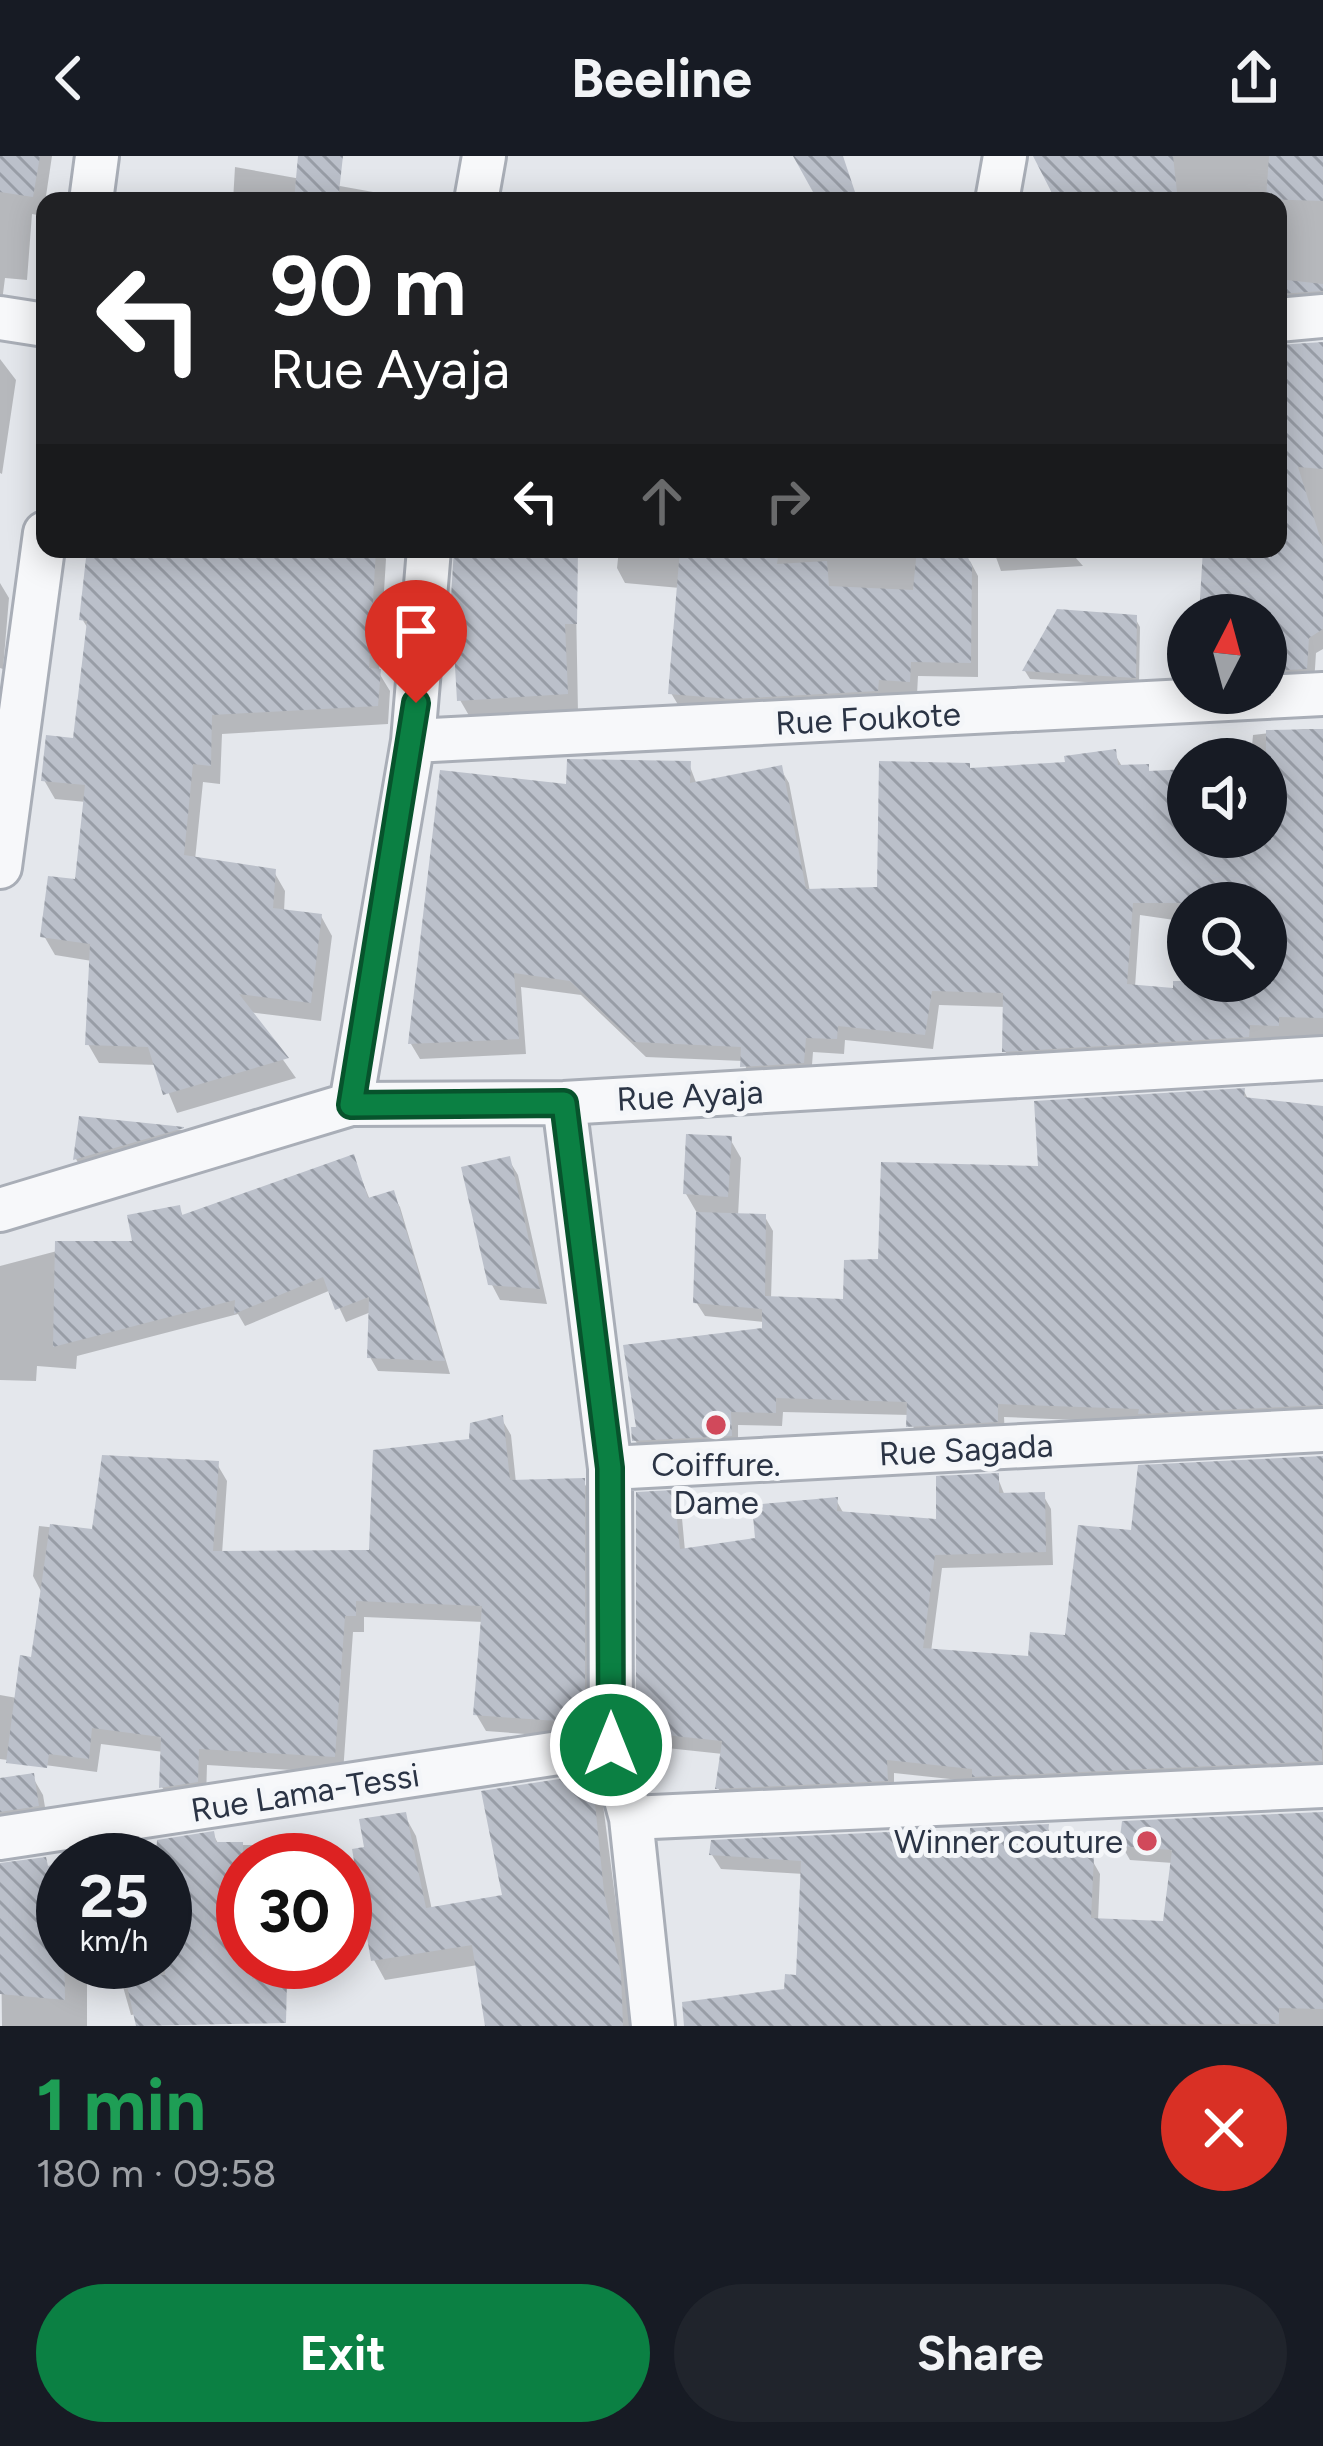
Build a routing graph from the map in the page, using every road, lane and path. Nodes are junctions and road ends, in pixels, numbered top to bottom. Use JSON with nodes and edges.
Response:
{"nodes":[{"id":1,"x":97,"y":156,"type":"edge"},
{"id":2,"x":484,"y":156,"type":"edge"},
{"id":3,"x":1005,"y":156,"type":"edge"},
{"id":4,"x":92,"y":192,"type":"edge"},
{"id":5,"x":478,"y":192,"type":"edge"},
{"id":6,"x":999,"y":192,"type":"edge"},
{"id":7,"x":1323,"y":316,"type":"edge"},
{"id":8,"x":0,"y":319,"type":"edge"},
{"id":9,"x":1287,"y":319,"type":"edge"},
{"id":10,"x":36,"y":324,"type":"edge"},
{"id":11,"x":42,"y":558,"type":"edge"},
{"id":12,"x":428,"y":558,"type":"edge"},
{"id":13,"x":1323,"y":694,"type":"edge"},
{"id":14,"x":413,"y":741,"type":"junction"},
{"id":15,"x":0,"y":867,"type":"edge"},
{"id":16,"x":1323,"y":1058,"type":"edge"},
{"id":17,"x":564,"y":1103,"type":"junction"},
{"id":18,"x":351,"y":1105,"type":"junction"},
{"id":19,"x":0,"y":1210,"type":"edge"},
{"id":20,"x":1323,"y":1430,"type":"edge"},
{"id":21,"x":610,"y":1468,"type":"junction"},
{"id":22,"x":611,"y":1745,"type":"junction"},
{"id":23,"x":1323,"y":1786,"type":"edge"},
{"id":24,"x":631,"y":1818,"type":"junction"},
{"id":25,"x":0,"y":1838,"type":"edge"},
{"id":26,"x":653,"y":2026,"type":"edge"}],
"edges":[{"from":1,"to":4,"type":"street"},
{"from":2,"to":5,"type":"street"},
{"from":3,"to":6,"type":"street"},
{"from":7,"to":9,"type":"street"},
{"from":8,"to":10,"type":"street"},
{"from":11,"to":15,"type":"street"},
{"from":12,"to":14,"type":"street"},
{"from":13,"to":14,"type":"street","name":"Rue Foukote"},
{"from":14,"to":18,"type":"street"},
{"from":16,"to":17,"type":"street","name":"Rue Ayaja"},
{"from":17,"to":18,"type":"street","name":"Rue Ayaja"},
{"from":17,"to":21,"type":"street"},
{"from":18,"to":19,"type":"street","name":"Rue Ayaja"},
{"from":20,"to":21,"type":"street","name":"Rue Sagada"},
{"from":21,"to":22,"type":"street"},
{"from":22,"to":24,"type":"street"},
{"from":22,"to":25,"type":"street","name":"Rue Lama-Tessi"},
{"from":23,"to":24,"type":"street"},
{"from":24,"to":26,"type":"street"}]}
